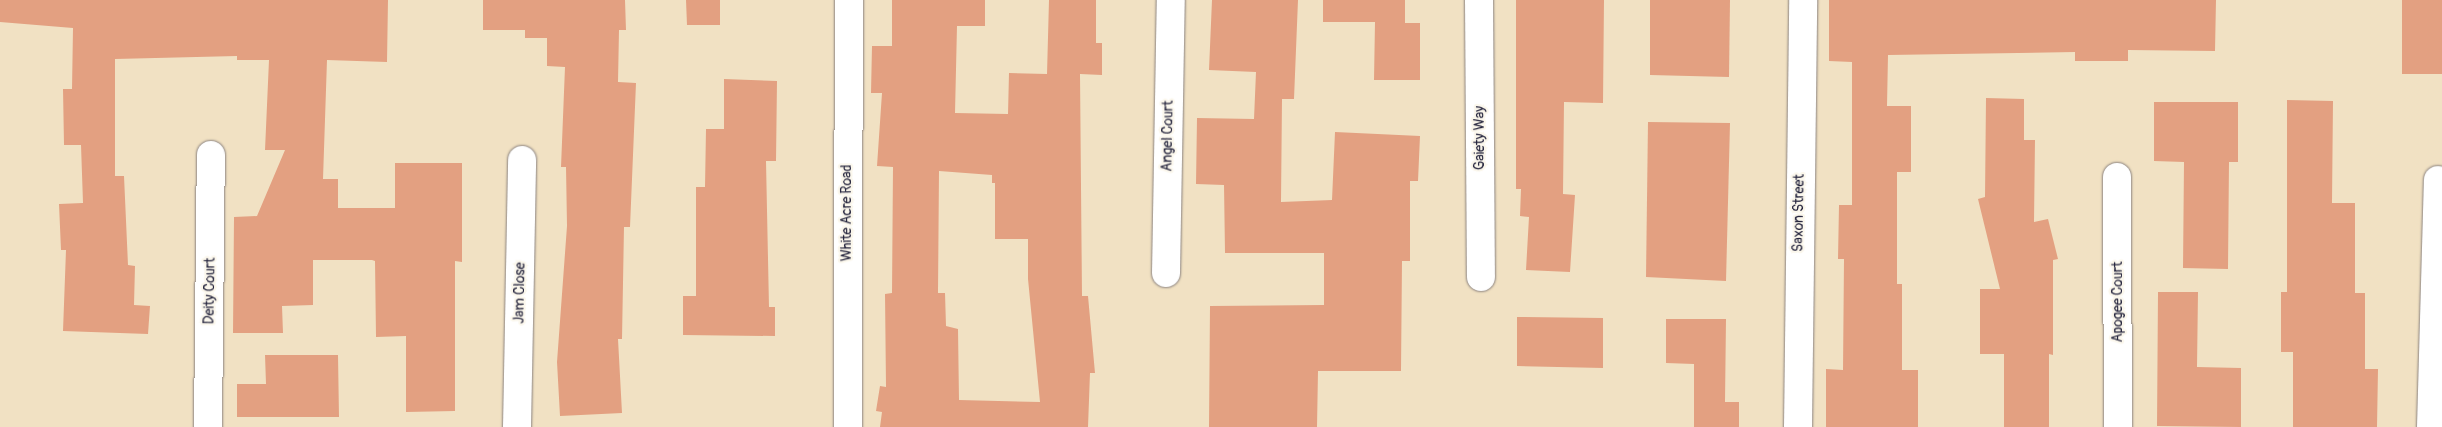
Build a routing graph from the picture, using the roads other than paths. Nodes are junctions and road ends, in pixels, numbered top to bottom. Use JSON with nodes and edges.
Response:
{"nodes":[{"id":1,"x":849,"y":0,"type":"edge"},
{"id":2,"x":1171,"y":0,"type":"edge"},
{"id":3,"x":1478,"y":0,"type":"edge"},
{"id":4,"x":1803,"y":0,"type":"edge"},
{"id":5,"x":212,"y":155,"type":"dead end"},
{"id":6,"x":522,"y":160,"type":"dead end"},
{"id":7,"x":2118,"y":177,"type":"dead end"},
{"id":8,"x":2438,"y":180,"type":"dead end"},
{"id":9,"x":1166,"y":273,"type":"dead end"},
{"id":10,"x":1481,"y":276,"type":"dead end"},
{"id":11,"x":208,"y":427,"type":"edge"},
{"id":12,"x":518,"y":427,"type":"edge"},
{"id":13,"x":848,"y":427,"type":"edge"},
{"id":14,"x":1798,"y":427,"type":"edge"},
{"id":15,"x":2118,"y":427,"type":"edge"},
{"id":16,"x":2431,"y":427,"type":"edge"}],
"edges":[{"from":1,"to":13,"type":"street","name":"White Acre Road"},
{"from":2,"to":9,"type":"street","name":"Angel Court"},
{"from":3,"to":10,"type":"street","name":"Gaiety Way"},
{"from":4,"to":14,"type":"street","name":"Saxon Street"},
{"from":5,"to":11,"type":"street","name":"Deity Court"},
{"from":6,"to":12,"type":"street","name":"Jam Close"},
{"from":7,"to":15,"type":"street","name":"Apogee Court"},
{"from":8,"to":16,"type":"street"}]}
